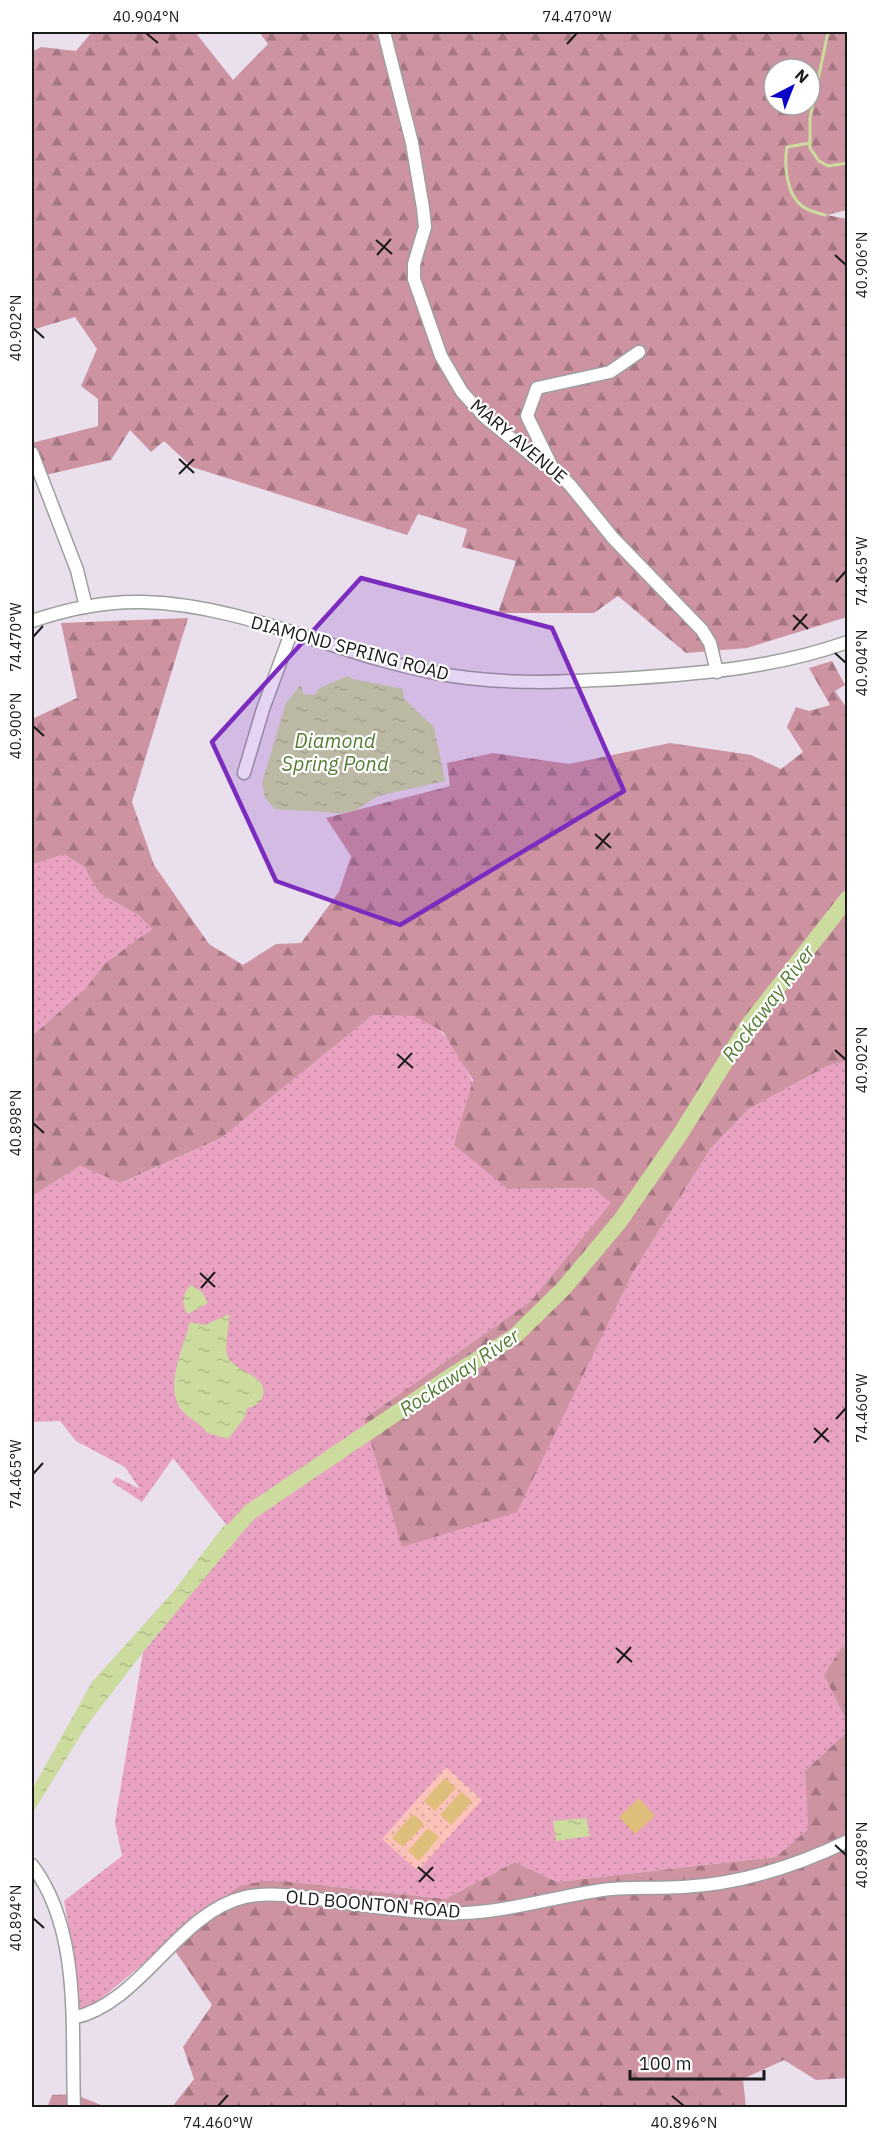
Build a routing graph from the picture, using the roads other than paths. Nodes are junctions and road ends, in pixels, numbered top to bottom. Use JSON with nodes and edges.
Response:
{"nodes":[{"id":1,"x":384,"y":32,"type":"edge"},
{"id":2,"x":639,"y":352,"type":"dead end"},
{"id":3,"x":32,"y":453,"type":"edge"},
{"id":4,"x":552,"y":467,"type":"junction"},
{"id":5,"x":87,"y":607,"type":"junction"},
{"id":6,"x":32,"y":621,"type":"edge"},
{"id":7,"x":291,"y":633,"type":"junction"},
{"id":8,"x":848,"y":642,"type":"edge"},
{"id":9,"x":717,"y":672,"type":"junction"},
{"id":10,"x":244,"y":773,"type":"dead end"},
{"id":11,"x":848,"y":1841,"type":"edge"},
{"id":12,"x":32,"y":1865,"type":"edge"},
{"id":13,"x":73,"y":2018,"type":"junction"},
{"id":14,"x":74,"y":2108,"type":"edge"}],
"edges":[{"from":1,"to":4,"type":"street","name":"MARY AVENUE"},
{"from":2,"to":4,"type":"street"},
{"from":3,"to":5,"type":"street"},
{"from":4,"to":9,"type":"street","name":"MARY AVENUE"},
{"from":5,"to":6,"type":"street","name":"DIAMOND SPRING ROAD"},
{"from":5,"to":7,"type":"street","name":"DIAMOND SPRING ROAD"},
{"from":7,"to":9,"type":"street","name":"DIAMOND SPRING ROAD"},
{"from":7,"to":10,"type":"street"},
{"from":8,"to":9,"type":"street","name":"DIAMOND SPRING ROAD"},
{"from":11,"to":13,"type":"street","name":"OLD BOONTON ROAD"},
{"from":12,"to":13,"type":"street"},
{"from":13,"to":14,"type":"street"}]}
